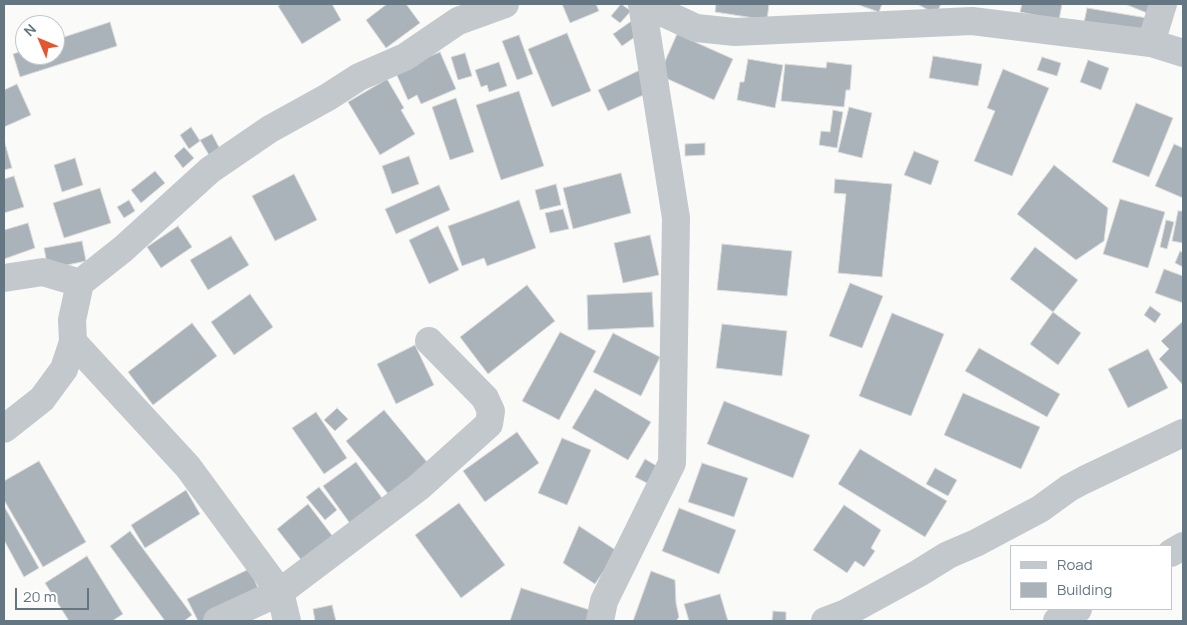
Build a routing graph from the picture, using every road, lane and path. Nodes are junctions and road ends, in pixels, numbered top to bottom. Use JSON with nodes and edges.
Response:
{"nodes":[{"id":1,"x":505,"y":4,"type":"edge"},
{"id":2,"x":643,"y":4,"type":"edge"},
{"id":3,"x":1163,"y":4,"type":"edge"},
{"id":4,"x":1151,"y":43,"type":"junction"},
{"id":5,"x":1183,"y":53,"type":"edge"},
{"id":6,"x":4,"y":278,"type":"edge"},
{"id":7,"x":80,"y":283,"type":"junction"},
{"id":8,"x":429,"y":341,"type":"dead end"},
{"id":9,"x":73,"y":342,"type":"junction"},
{"id":10,"x":4,"y":429,"type":"edge"},
{"id":11,"x":1183,"y":433,"type":"edge"},
{"id":12,"x":1183,"y":546,"type":"edge"},
{"id":13,"x":1172,"y":552,"type":"edge"},
{"id":14,"x":280,"y":592,"type":"junction"},
{"id":15,"x":1076,"y":610,"type":"edge"},
{"id":16,"x":217,"y":621,"type":"edge"},
{"id":17,"x":287,"y":621,"type":"edge"},
{"id":18,"x":600,"y":621,"type":"edge"},
{"id":19,"x":825,"y":621,"type":"edge"},
{"id":20,"x":1057,"y":621,"type":"edge"}],
"edges":[{"from":1,"to":7,"type":"street"},
{"from":2,"to":4,"type":"street"},
{"from":2,"to":18,"type":"street"},
{"from":3,"to":4,"type":"street"},
{"from":4,"to":5,"type":"street"},
{"from":6,"to":7,"type":"street"},
{"from":7,"to":9,"type":"street"},
{"from":8,"to":14,"type":"street"},
{"from":9,"to":10,"type":"street"},
{"from":9,"to":14,"type":"street"},
{"from":11,"to":19,"type":"street"},
{"from":12,"to":13,"type":"street"},
{"from":14,"to":16,"type":"street"},
{"from":14,"to":17,"type":"street"},
{"from":15,"to":20,"type":"street"}]}
